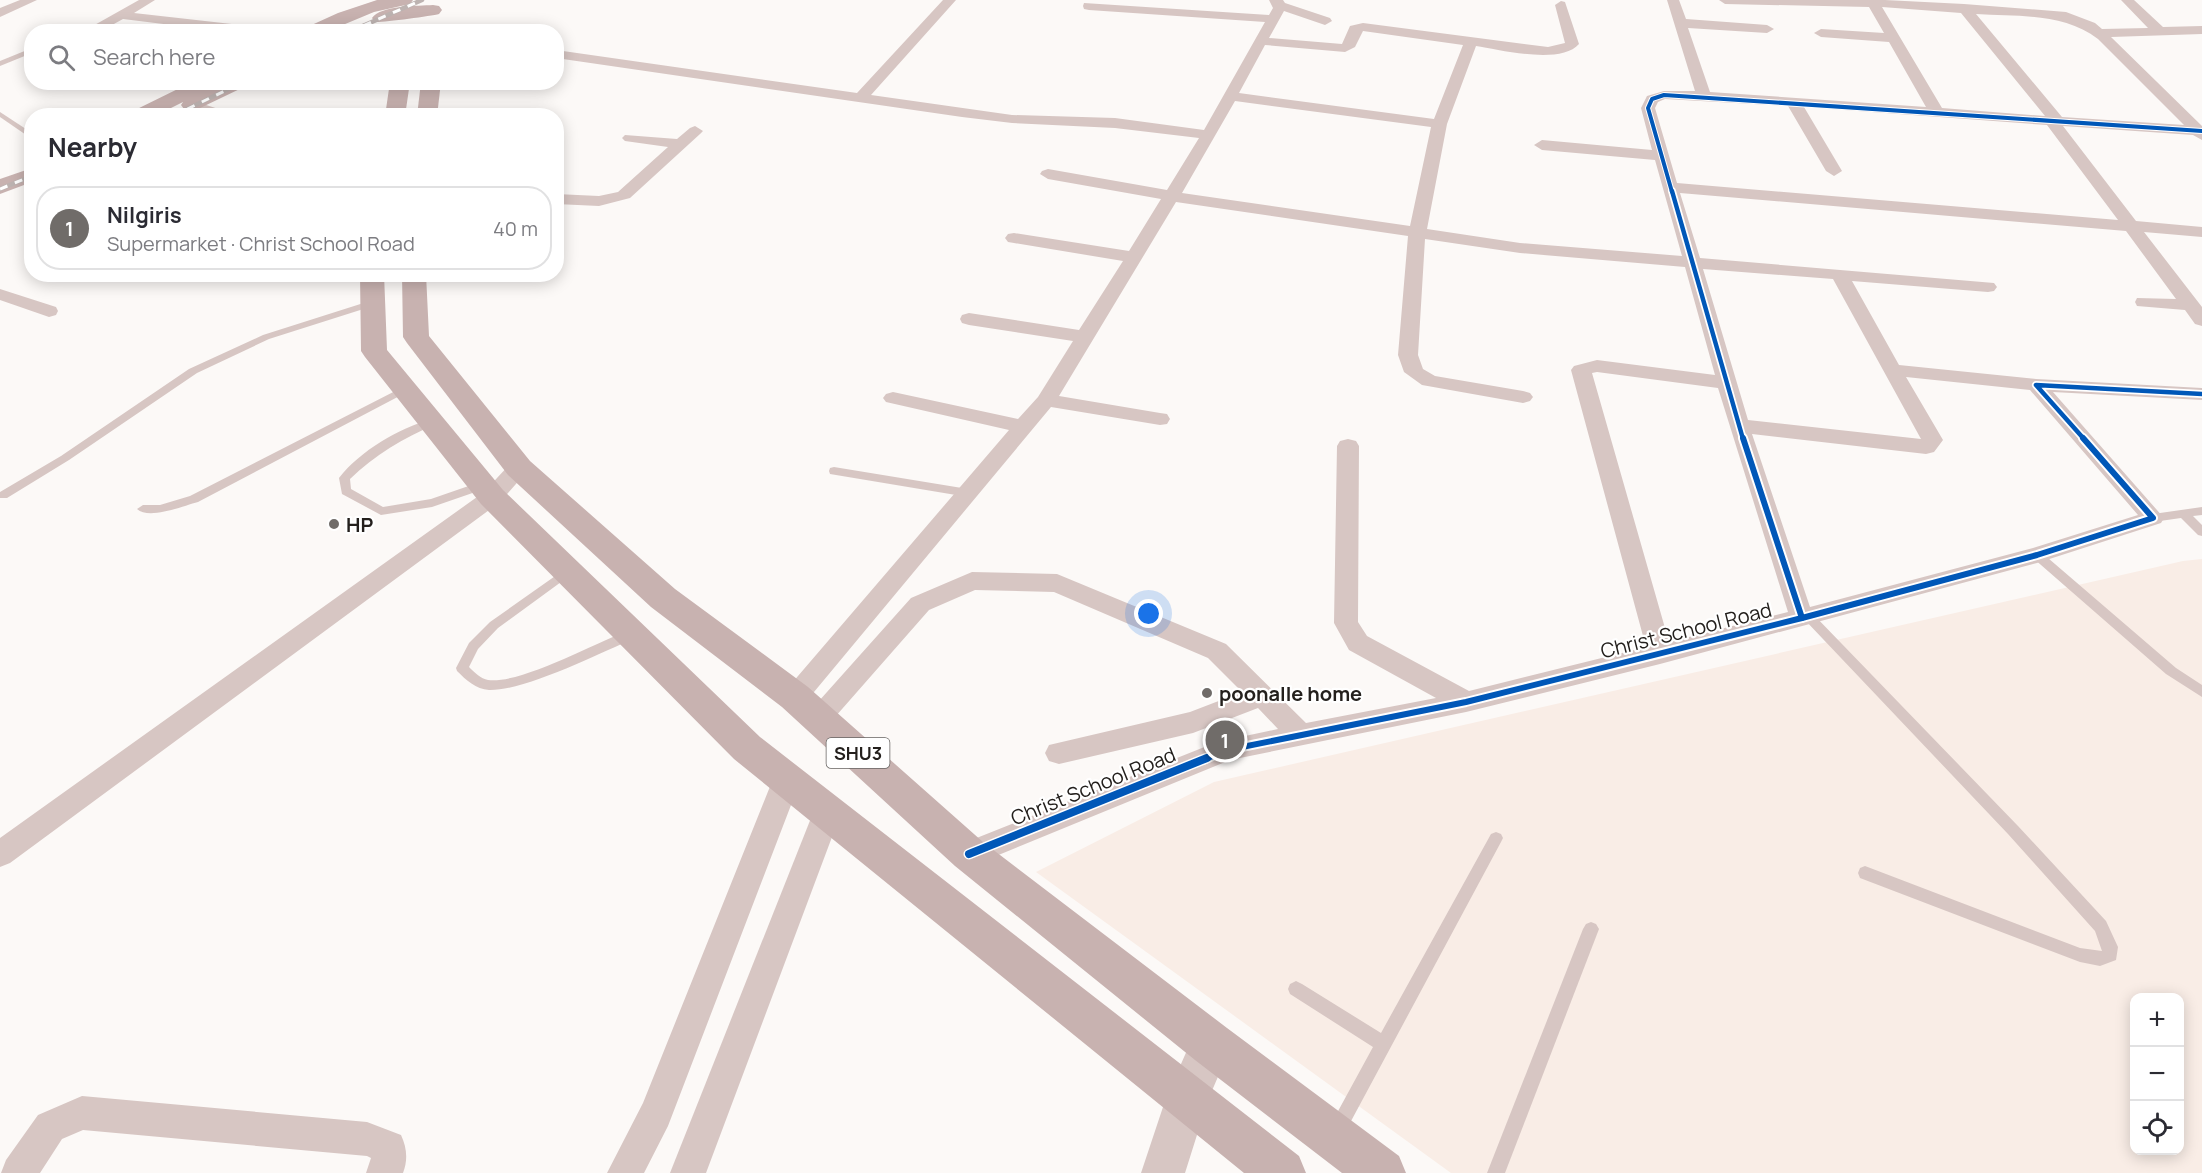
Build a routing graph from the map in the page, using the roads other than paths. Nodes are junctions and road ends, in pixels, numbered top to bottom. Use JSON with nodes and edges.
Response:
{"nodes":[{"id":1,"x":31,"y":0,"type":"edge"},
{"id":2,"x":149,"y":0,"type":"edge"},
{"id":3,"x":950,"y":0,"type":"edge"},
{"id":4,"x":1673,"y":0,"type":"edge"},
{"id":5,"x":1725,"y":0,"type":"edge"},
{"id":6,"x":2127,"y":0,"type":"edge"},
{"id":7,"x":1873,"y":3,"type":"junction"},
{"id":8,"x":432,"y":5,"type":"edge"},
{"id":9,"x":1561,"y":5,"type":"dead end"},
{"id":10,"x":1996,"y":5,"type":"edge"},
{"id":11,"x":1089,"y":6,"type":"dead end"},
{"id":12,"x":1275,"y":8,"type":"edge"},
{"id":13,"x":1964,"y":8,"type":"junction"},
{"id":14,"x":399,"y":12,"type":"edge"},
{"id":15,"x":0,"y":13,"type":"edge"},
{"id":16,"x":120,"y":15,"type":"junction"},
{"id":17,"x":1325,"y":21,"type":"dead end"},
{"id":18,"x":1680,"y":23,"type":"junction"},
{"id":19,"x":104,"y":24,"type":"edge"},
{"id":20,"x":197,"y":24,"type":"edge"},
{"id":21,"x":326,"y":24,"type":"edge"},
{"id":22,"x":364,"y":24,"type":"edge"},
{"id":23,"x":434,"y":24,"type":"edge"},
{"id":24,"x":1767,"y":29,"type":"dead end"},
{"id":25,"x":2202,"y":30,"type":"edge"},
{"id":26,"x":2159,"y":31,"type":"junction"},
{"id":27,"x":1821,"y":33,"type":"dead end"},
{"id":28,"x":2099,"y":33,"type":"junction"},
{"id":29,"x":1893,"y":38,"type":"junction"},
{"id":30,"x":1472,"y":40,"type":"junction"},
{"id":31,"x":1261,"y":41,"type":"junction"},
{"id":32,"x":24,"y":54,"type":"edge"},
{"id":33,"x":564,"y":55,"type":"edge"},
{"id":34,"x":0,"y":64,"type":"edge"},
{"id":35,"x":192,"y":90,"type":"edge"},
{"id":36,"x":223,"y":90,"type":"edge"},
{"id":37,"x":399,"y":90,"type":"edge"},
{"id":38,"x":429,"y":90,"type":"edge"},
{"id":39,"x":1231,"y":96,"type":"junction"},
{"id":40,"x":1704,"y":96,"type":"junction"},
{"id":41,"x":860,"y":99,"type":"junction"},
{"id":42,"x":1793,"y":102,"type":"junction"},
{"id":43,"x":194,"y":104,"type":"junction"},
{"id":44,"x":155,"y":108,"type":"edge"},
{"id":45,"x":186,"y":108,"type":"edge"},
{"id":46,"x":208,"y":108,"type":"edge"},
{"id":47,"x":396,"y":108,"type":"edge"},
{"id":48,"x":428,"y":108,"type":"edge"},
{"id":49,"x":1936,"y":111,"type":"junction"},
{"id":50,"x":0,"y":114,"type":"edge"},
{"id":51,"x":2054,"y":119,"type":"junction"},
{"id":52,"x":1439,"y":124,"type":"junction"},
{"id":53,"x":24,"y":131,"type":"edge"},
{"id":54,"x":695,"y":131,"type":"dead end"},
{"id":55,"x":2201,"y":132,"type":"edge"},
{"id":56,"x":1209,"y":135,"type":"junction"},
{"id":57,"x":630,"y":138,"type":"dead end"},
{"id":58,"x":681,"y":144,"type":"junction"},
{"id":59,"x":1542,"y":145,"type":"dead end"},
{"id":60,"x":1662,"y":156,"type":"junction"},
{"id":61,"x":24,"y":164,"type":"edge"},
{"id":62,"x":1834,"y":171,"type":"dead end"},
{"id":63,"x":0,"y":174,"type":"edge"},
{"id":64,"x":1048,"y":174,"type":"dead end"},
{"id":65,"x":24,"y":177,"type":"edge"},
{"id":66,"x":0,"y":187,"type":"edge"},
{"id":67,"x":1672,"y":187,"type":"junction"},
{"id":68,"x":1172,"y":196,"type":"junction"},
{"id":69,"x":564,"y":200,"type":"edge"},
{"id":70,"x":2132,"y":225,"type":"junction"},
{"id":71,"x":2202,"y":232,"type":"edge"},
{"id":72,"x":1417,"y":234,"type":"junction"},
{"id":73,"x":1014,"y":238,"type":"dead end"},
{"id":74,"x":1134,"y":257,"type":"junction"},
{"id":75,"x":1693,"y":263,"type":"junction"},
{"id":76,"x":1840,"y":276,"type":"junction"},
{"id":77,"x":414,"y":282,"type":"edge"},
{"id":78,"x":1988,"y":287,"type":"dead end"},
{"id":79,"x":373,"y":289,"type":"edge"},
{"id":80,"x":0,"y":294,"type":"edge"},
{"id":81,"x":2144,"y":302,"type":"dead end"},
{"id":82,"x":2190,"y":305,"type":"junction"},
{"id":83,"x":49,"y":311,"type":"dead end"},
{"id":84,"x":969,"y":319,"type":"dead end"},
{"id":85,"x":2202,"y":320,"type":"edge"},
{"id":86,"x":1085,"y":337,"type":"junction"},
{"id":87,"x":1892,"y":370,"type":"junction"},
{"id":88,"x":1727,"y":383,"type":"junction"},
{"id":89,"x":2036,"y":385,"type":"junction"},
{"id":90,"x":405,"y":389,"type":"junction"},
{"id":91,"x":2202,"y":394,"type":"edge"},
{"id":92,"x":1523,"y":397,"type":"dead end"},
{"id":93,"x":893,"y":398,"type":"dead end"},
{"id":94,"x":1046,"y":400,"type":"junction"},
{"id":95,"x":1160,"y":419,"type":"dead end"},
{"id":96,"x":432,"y":422,"type":"junction"},
{"id":97,"x":1739,"y":426,"type":"junction"},
{"id":98,"x":1023,"y":427,"type":"junction"},
{"id":99,"x":1348,"y":446,"type":"dead end"},
{"id":100,"x":519,"y":468,"type":"junction"},
{"id":101,"x":834,"y":471,"type":"dead end"},
{"id":102,"x":488,"y":491,"type":"junction"},
{"id":103,"x":968,"y":493,"type":"junction"},
{"id":104,"x":3,"y":495,"type":"dead end"},
{"id":105,"x":143,"y":509,"type":"dead end"},
{"id":106,"x":2202,"y":511,"type":"edge"},
{"id":107,"x":2183,"y":513,"type":"junction"},
{"id":108,"x":2153,"y":518,"type":"junction"},
{"id":109,"x":2202,"y":532,"type":"edge"},
{"id":110,"x":2037,"y":555,"type":"junction"},
{"id":111,"x":568,"y":571,"type":"junction"},
{"id":112,"x":1805,"y":617,"type":"junction"},
{"id":113,"x":632,"y":634,"type":"junction"},
{"id":114,"x":1659,"y":654,"type":"junction"},
{"id":115,"x":2202,"y":692,"type":"edge"},
{"id":116,"x":1261,"y":696,"type":"junction"},
{"id":117,"x":1466,"y":702,"type":"junction"},
{"id":118,"x":807,"y":708,"type":"junction"},
{"id":119,"x":1301,"y":735,"type":"junction"},
{"id":120,"x":1059,"y":753,"type":"dead end"},
{"id":121,"x":787,"y":779,"type":"junction"},
{"id":122,"x":826,"y":813,"type":"junction"},
{"id":123,"x":1496,"y":838,"type":"dead end"},
{"id":124,"x":0,"y":854,"type":"edge"},
{"id":125,"x":969,"y":854,"type":"junction"},
{"id":126,"x":1865,"y":873,"type":"dead end"},
{"id":127,"x":1591,"y":929,"type":"dead end"},
{"id":128,"x":1296,"y":989,"type":"dead end"},
{"id":129,"x":1211,"y":1044,"type":"junction"},
{"id":130,"x":1384,"y":1044,"type":"junction"},
{"id":131,"x":1187,"y":1098,"type":"junction"},
{"id":132,"x":1334,"y":1136,"type":"junction"},
{"id":133,"x":19,"y":1173,"type":"edge"},
{"id":134,"x":384,"y":1173,"type":"edge"},
{"id":135,"x":625,"y":1173,"type":"edge"},
{"id":136,"x":688,"y":1173,"type":"edge"},
{"id":137,"x":1163,"y":1173,"type":"edge"},
{"id":138,"x":1282,"y":1173,"type":"edge"},
{"id":139,"x":1382,"y":1173,"type":"edge"},
{"id":140,"x":1496,"y":1173,"type":"edge"}],
"edges":[{"from":1,"to":15,"type":"street"},
{"from":2,"to":16,"type":"street"},
{"from":3,"to":41,"type":"street"},
{"from":4,"to":18,"type":"street"},
{"from":5,"to":7,"type":"street"},
{"from":6,"to":26,"type":"street"},
{"from":7,"to":13,"type":"street"},
{"from":7,"to":29,"type":"street"},
{"from":8,"to":14,"type":"main road"},
{"from":8,"to":23,"type":"main road"},
{"from":9,"to":30,"type":"street"},
{"from":10,"to":13,"type":"street"},
{"from":10,"to":28,"type":"street"},
{"from":11,"to":12,"type":"street"},
{"from":12,"to":17,"type":"street"},
{"from":12,"to":31,"type":"street"},
{"from":13,"to":51,"type":"street"},
{"from":14,"to":21,"type":"main road"},
{"from":14,"to":22,"type":"main road"},
{"from":16,"to":19,"type":"street"},
{"from":16,"to":20,"type":"street"},
{"from":18,"to":24,"type":"street"},
{"from":18,"to":40,"type":"street"},
{"from":25,"to":26,"type":"street"},
{"from":26,"to":28,"type":"street"},
{"from":27,"to":29,"type":"street"},
{"from":28,"to":55,"type":"street"},
{"from":29,"to":49,"type":"street"},
{"from":30,"to":31,"type":"street"},
{"from":30,"to":52,"type":"street"},
{"from":31,"to":39,"type":"street"},
{"from":32,"to":34,"type":"lane"},
{"from":33,"to":41,"type":"street"},
{"from":35,"to":44,"type":"main road"},
{"from":36,"to":43,"type":"main road"},
{"from":37,"to":47,"type":"main road"},
{"from":38,"to":48,"type":"main road"},
{"from":39,"to":52,"type":"street"},
{"from":39,"to":56,"type":"street"},
{"from":40,"to":42,"type":"street"},
{"from":40,"to":60,"type":"street"},
{"from":41,"to":56,"type":"street"},
{"from":42,"to":49,"type":"street"},
{"from":42,"to":62,"type":"street"},
{"from":43,"to":45,"type":"main road"},
{"from":43,"to":46,"type":"lane"},
{"from":49,"to":51,"type":"street"},
{"from":50,"to":53,"type":"lane"},
{"from":51,"to":55,"type":"street"},
{"from":51,"to":70,"type":"street"},
{"from":52,"to":72,"type":"street"},
{"from":54,"to":58,"type":"street"},
{"from":56,"to":68,"type":"street"},
{"from":57,"to":58,"type":"street"},
{"from":58,"to":69,"type":"street"},
{"from":59,"to":60,"type":"street"},
{"from":60,"to":67,"type":"street"},
{"from":61,"to":63,"type":"main road"},
{"from":64,"to":68,"type":"street"},
{"from":65,"to":66,"type":"main road"},
{"from":67,"to":70,"type":"street"},
{"from":67,"to":75,"type":"street"},
{"from":68,"to":72,"type":"street"},
{"from":68,"to":74,"type":"street"},
{"from":70,"to":71,"type":"street"},
{"from":70,"to":82,"type":"street"},
{"from":72,"to":75,"type":"street"},
{"from":72,"to":92,"type":"street"},
{"from":73,"to":74,"type":"street"},
{"from":74,"to":86,"type":"street"},
{"from":75,"to":76,"type":"street"},
{"from":75,"to":88,"type":"street"},
{"from":76,"to":78,"type":"street"},
{"from":76,"to":87,"type":"street"},
{"from":77,"to":100,"type":"main road","number":"SHU3"},
{"from":79,"to":90,"type":"main road"},
{"from":79,"to":104,"type":"lane"},
{"from":80,"to":83,"type":"street"},
{"from":81,"to":82,"type":"street"},
{"from":82,"to":85,"type":"street"},
{"from":84,"to":86,"type":"street"},
{"from":86,"to":94,"type":"street"},
{"from":87,"to":89,"type":"street"},
{"from":87,"to":97,"type":"street"},
{"from":88,"to":97,"type":"street"},
{"from":88,"to":114,"type":"street"},
{"from":89,"to":91,"type":"street"},
{"from":89,"to":108,"type":"street"},
{"from":90,"to":96,"type":"main road"},
{"from":90,"to":105,"type":"lane"},
{"from":93,"to":98,"type":"street"},
{"from":94,"to":95,"type":"street"},
{"from":94,"to":98,"type":"street"},
{"from":96,"to":102,"type":"main road"},
{"from":96,"to":102,"type":"lane"},
{"from":97,"to":112,"type":"street"},
{"from":98,"to":103,"type":"street"},
{"from":99,"to":117,"type":"street"},
{"from":100,"to":102,"type":"street"},
{"from":100,"to":118,"type":"main road","number":"SHU3"},
{"from":101,"to":103,"type":"lane"},
{"from":102,"to":111,"type":"main road"},
{"from":102,"to":124,"type":"street"},
{"from":103,"to":118,"type":"street"},
{"from":106,"to":107,"type":"lane"},
{"from":107,"to":108,"type":"lane"},
{"from":107,"to":109,"type":"lane"},
{"from":108,"to":110,"type":"street","name":"Christ School Road"},
{"from":110,"to":112,"type":"street","name":"Christ School Road"},
{"from":110,"to":115,"type":"lane"},
{"from":111,"to":113,"type":"main road"},
{"from":111,"to":113,"type":"lane"},
{"from":112,"to":114,"type":"street","name":"Christ School Road"},
{"from":112,"to":126,"type":"lane"},
{"from":113,"to":121,"type":"main road"},
{"from":114,"to":117,"type":"street","name":"Christ School Road"},
{"from":116,"to":118,"type":"street"},
{"from":116,"to":119,"type":"street"},
{"from":116,"to":120,"type":"street"},
{"from":117,"to":119,"type":"street","name":"Christ School Road"},
{"from":118,"to":125,"type":"main road","number":"SHU3"},
{"from":119,"to":125,"type":"street","name":"Christ School Road"},
{"from":121,"to":122,"type":"main road"},
{"from":121,"to":135,"type":"street"},
{"from":122,"to":131,"type":"main road"},
{"from":122,"to":136,"type":"street"},
{"from":123,"to":130,"type":"lane"},
{"from":125,"to":129,"type":"main road","number":"SHU3"},
{"from":127,"to":140,"type":"lane"},
{"from":128,"to":130,"type":"lane"},
{"from":129,"to":131,"type":"street"},
{"from":129,"to":132,"type":"main road","number":"SHU3"},
{"from":130,"to":132,"type":"lane"},
{"from":131,"to":137,"type":"street"},
{"from":131,"to":138,"type":"main road"},
{"from":132,"to":139,"type":"main road","number":"SHU3"},
{"from":133,"to":134,"type":"street"}]}
